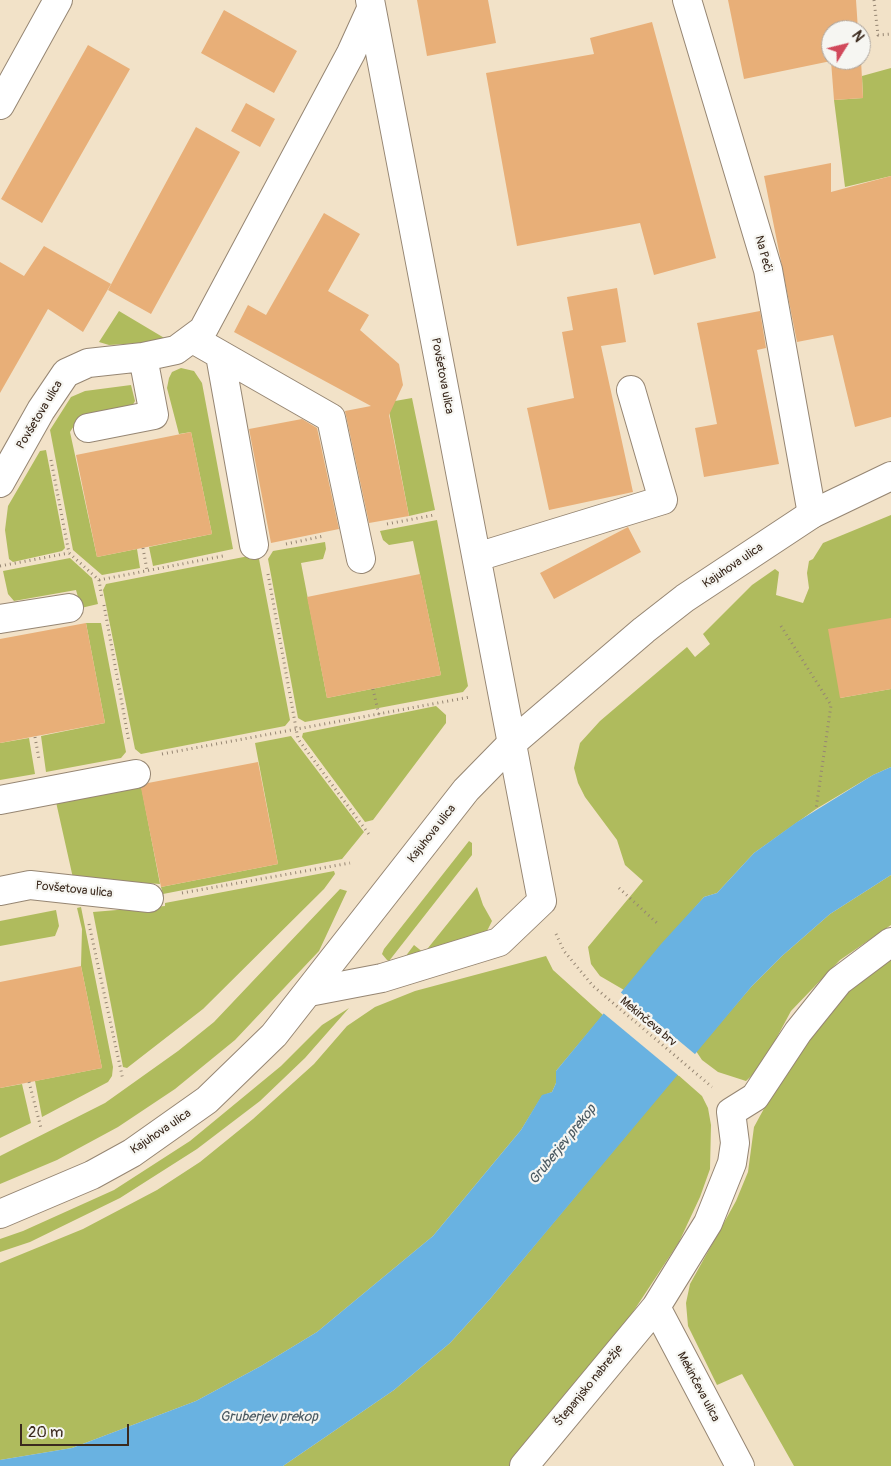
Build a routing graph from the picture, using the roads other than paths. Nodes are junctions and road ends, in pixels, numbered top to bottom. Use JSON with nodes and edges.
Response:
{"nodes":[{"id":1,"x":58,"y":0,"type":"edge"},
{"id":2,"x":687,"y":0,"type":"edge"},
{"id":3,"x":370,"y":5,"type":"edge"},
{"id":4,"x":0,"y":105,"type":"edge"},
{"id":5,"x":193,"y":340,"type":"junction"},
{"id":6,"x":220,"y":354,"type":"junction"},
{"id":7,"x":143,"y":358,"type":"junction"},
{"id":8,"x":631,"y":390,"type":"dead end"},
{"id":9,"x":88,"y":428,"type":"dead end"},
{"id":10,"x":891,"y":476,"type":"edge"},
{"id":11,"x":0,"y":483,"type":"edge"},
{"id":12,"x":812,"y":514,"type":"junction"},
{"id":13,"x":260,"y":556,"type":"road end"},
{"id":14,"x":477,"y":557,"type":"junction"},
{"id":15,"x":361,"y":559,"type":"dead end"},
{"id":16,"x":69,"y":608,"type":"dead end"},
{"id":17,"x":0,"y":619,"type":"edge"},
{"id":18,"x":512,"y":743,"type":"junction"},
{"id":19,"x":134,"y":767,"type":"road end"},
{"id":20,"x":0,"y":800,"type":"edge"},
{"id":21,"x":0,"y":891,"type":"edge"},
{"id":22,"x":149,"y":898,"type":"road end"},
{"id":23,"x":891,"y":942,"type":"edge"},
{"id":24,"x":308,"y":992,"type":"junction"},
{"id":25,"x":0,"y":1214,"type":"edge"},
{"id":26,"x":656,"y":1307,"type":"junction"},
{"id":27,"x":524,"y":1466,"type":"edge"},
{"id":28,"x":740,"y":1466,"type":"edge"}],
"edges":[{"from":1,"to":4,"type":"street"},
{"from":2,"to":12,"type":"street","name":"Na Peči"},
{"from":3,"to":5,"type":"street","name":"Povšetova ulica"},
{"from":3,"to":14,"type":"street","name":"Povšetova ulica"},
{"from":5,"to":6,"type":"street"},
{"from":5,"to":7,"type":"street","name":"Povšetova ulica"},
{"from":6,"to":13,"type":"street"},
{"from":6,"to":15,"type":"street"},
{"from":7,"to":9,"type":"street"},
{"from":7,"to":11,"type":"street","name":"Povšetova ulica"},
{"from":8,"to":14,"type":"street"},
{"from":10,"to":12,"type":"street","name":"Kajuhova ulica"},
{"from":12,"to":18,"type":"street","name":"Kajuhova ulica"},
{"from":14,"to":18,"type":"street","name":"Povšetova ulica"},
{"from":16,"to":17,"type":"street"},
{"from":18,"to":24,"type":"street","name":"Kajuhova ulica"},
{"from":18,"to":24,"type":"street","name":"Povšetova ulica"},
{"from":19,"to":20,"type":"street"},
{"from":21,"to":22,"type":"street","name":"Povšetova ulica"},
{"from":23,"to":26,"type":"street","name":"Štepanjsko nabrežje"},
{"from":24,"to":25,"type":"street","name":"Kajuhova ulica"},
{"from":26,"to":27,"type":"street","name":"Štepanjsko nabrežje"},
{"from":26,"to":28,"type":"street","name":"Mekinčeva ulica"}]}
